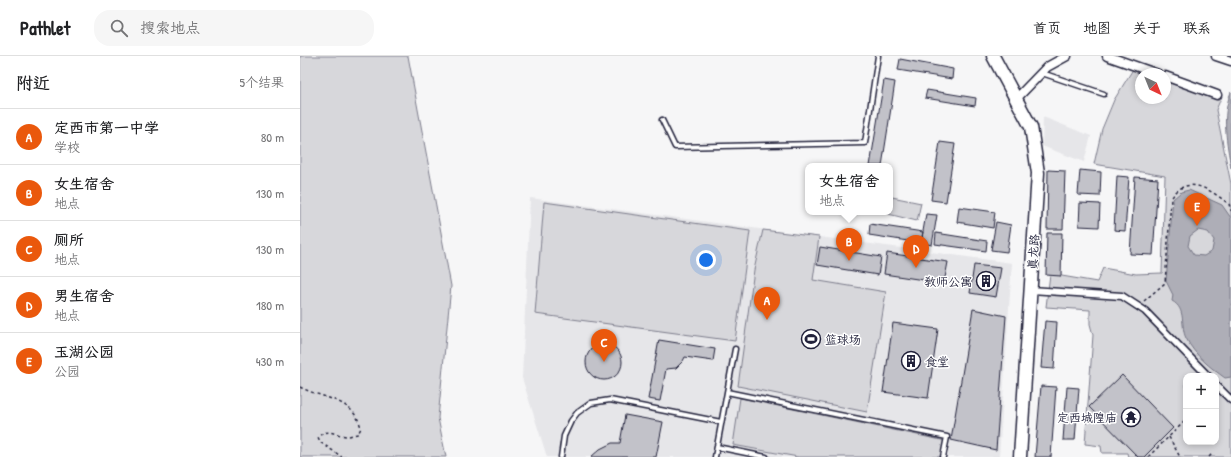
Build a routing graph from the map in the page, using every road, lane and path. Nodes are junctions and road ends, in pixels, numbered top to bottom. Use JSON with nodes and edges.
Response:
{"nodes":[{"id":1,"x":878,"y":56,"type":"edge"},
{"id":2,"x":993,"y":56,"type":"edge"},
{"id":3,"x":1067,"y":56,"type":"edge"},
{"id":4,"x":1107,"y":56,"type":"edge"},
{"id":5,"x":1216,"y":56,"type":"edge"},
{"id":6,"x":1231,"y":61,"type":"edge"},
{"id":7,"x":1141,"y":68,"type":"edge"},
{"id":8,"x":1042,"y":73,"type":"junction"},
{"id":9,"x":1171,"y":78,"type":"edge"},
{"id":10,"x":1104,"y":94,"type":"dead end"},
{"id":11,"x":1217,"y":95,"type":"dead end"},
{"id":12,"x":1016,"y":99,"type":"junction"},
{"id":13,"x":662,"y":120,"type":"dead end"},
{"id":14,"x":1231,"y":211,"type":"edge"},
{"id":15,"x":1031,"y":290,"type":"junction"},
{"id":16,"x":1138,"y":306,"type":"junction"},
{"id":17,"x":735,"y":349,"type":"dead end"},
{"id":18,"x":1205,"y":373,"type":"edge"},
{"id":19,"x":300,"y":387,"type":"edge"},
{"id":20,"x":1219,"y":388,"type":"edge"},
{"id":21,"x":727,"y":392,"type":"junction"},
{"id":22,"x":1231,"y":400,"type":"edge"},
{"id":23,"x":721,"y":422,"type":"junction"},
{"id":24,"x":1183,"y":423,"type":"edge"},
{"id":25,"x":1169,"y":437,"type":"junction"},
{"id":26,"x":717,"y":447,"type":"junction"},
{"id":27,"x":1212,"y":454,"type":"dead end"},
{"id":28,"x":342,"y":457,"type":"edge"},
{"id":29,"x":561,"y":457,"type":"edge"},
{"id":30,"x":715,"y":457,"type":"edge"},
{"id":31,"x":766,"y":457,"type":"edge"},
{"id":32,"x":943,"y":457,"type":"edge"},
{"id":33,"x":1020,"y":457,"type":"edge"},
{"id":34,"x":1148,"y":457,"type":"edge"},
{"id":35,"x":1180,"y":457,"type":"edge"},
{"id":36,"x":1209,"y":457,"type":"edge"}],
"edges":[{"from":1,"to":13,"type":"lane"},
{"from":2,"to":12,"type":"main road","name":"真龙路"},
{"from":3,"to":8,"type":"street"},
{"from":4,"to":7,"type":"street"},
{"from":5,"to":6,"type":"street"},
{"from":8,"to":10,"type":"lane"},
{"from":8,"to":12,"type":"street"},
{"from":9,"to":11,"type":"street"},
{"from":12,"to":15,"type":"main road","name":"真龙路"},
{"from":14,"to":16,"type":"path"},
{"from":15,"to":16,"type":"street"},
{"from":15,"to":33,"type":"main road","name":"真龙路"},
{"from":16,"to":18,"type":"street"},
{"from":17,"to":21,"type":"lane"},
{"from":19,"to":28,"type":"path"},
{"from":20,"to":22,"type":"street"},
{"from":21,"to":23,"type":"lane"},
{"from":21,"to":32,"type":"lane"},
{"from":23,"to":26,"type":"lane"},
{"from":23,"to":29,"type":"lane"},
{"from":24,"to":25,"type":"path"},
{"from":25,"to":34,"type":"path"},
{"from":25,"to":35,"type":"path"},
{"from":26,"to":30,"type":"lane"},
{"from":26,"to":31,"type":"lane"},
{"from":27,"to":36,"type":"path"}]}
